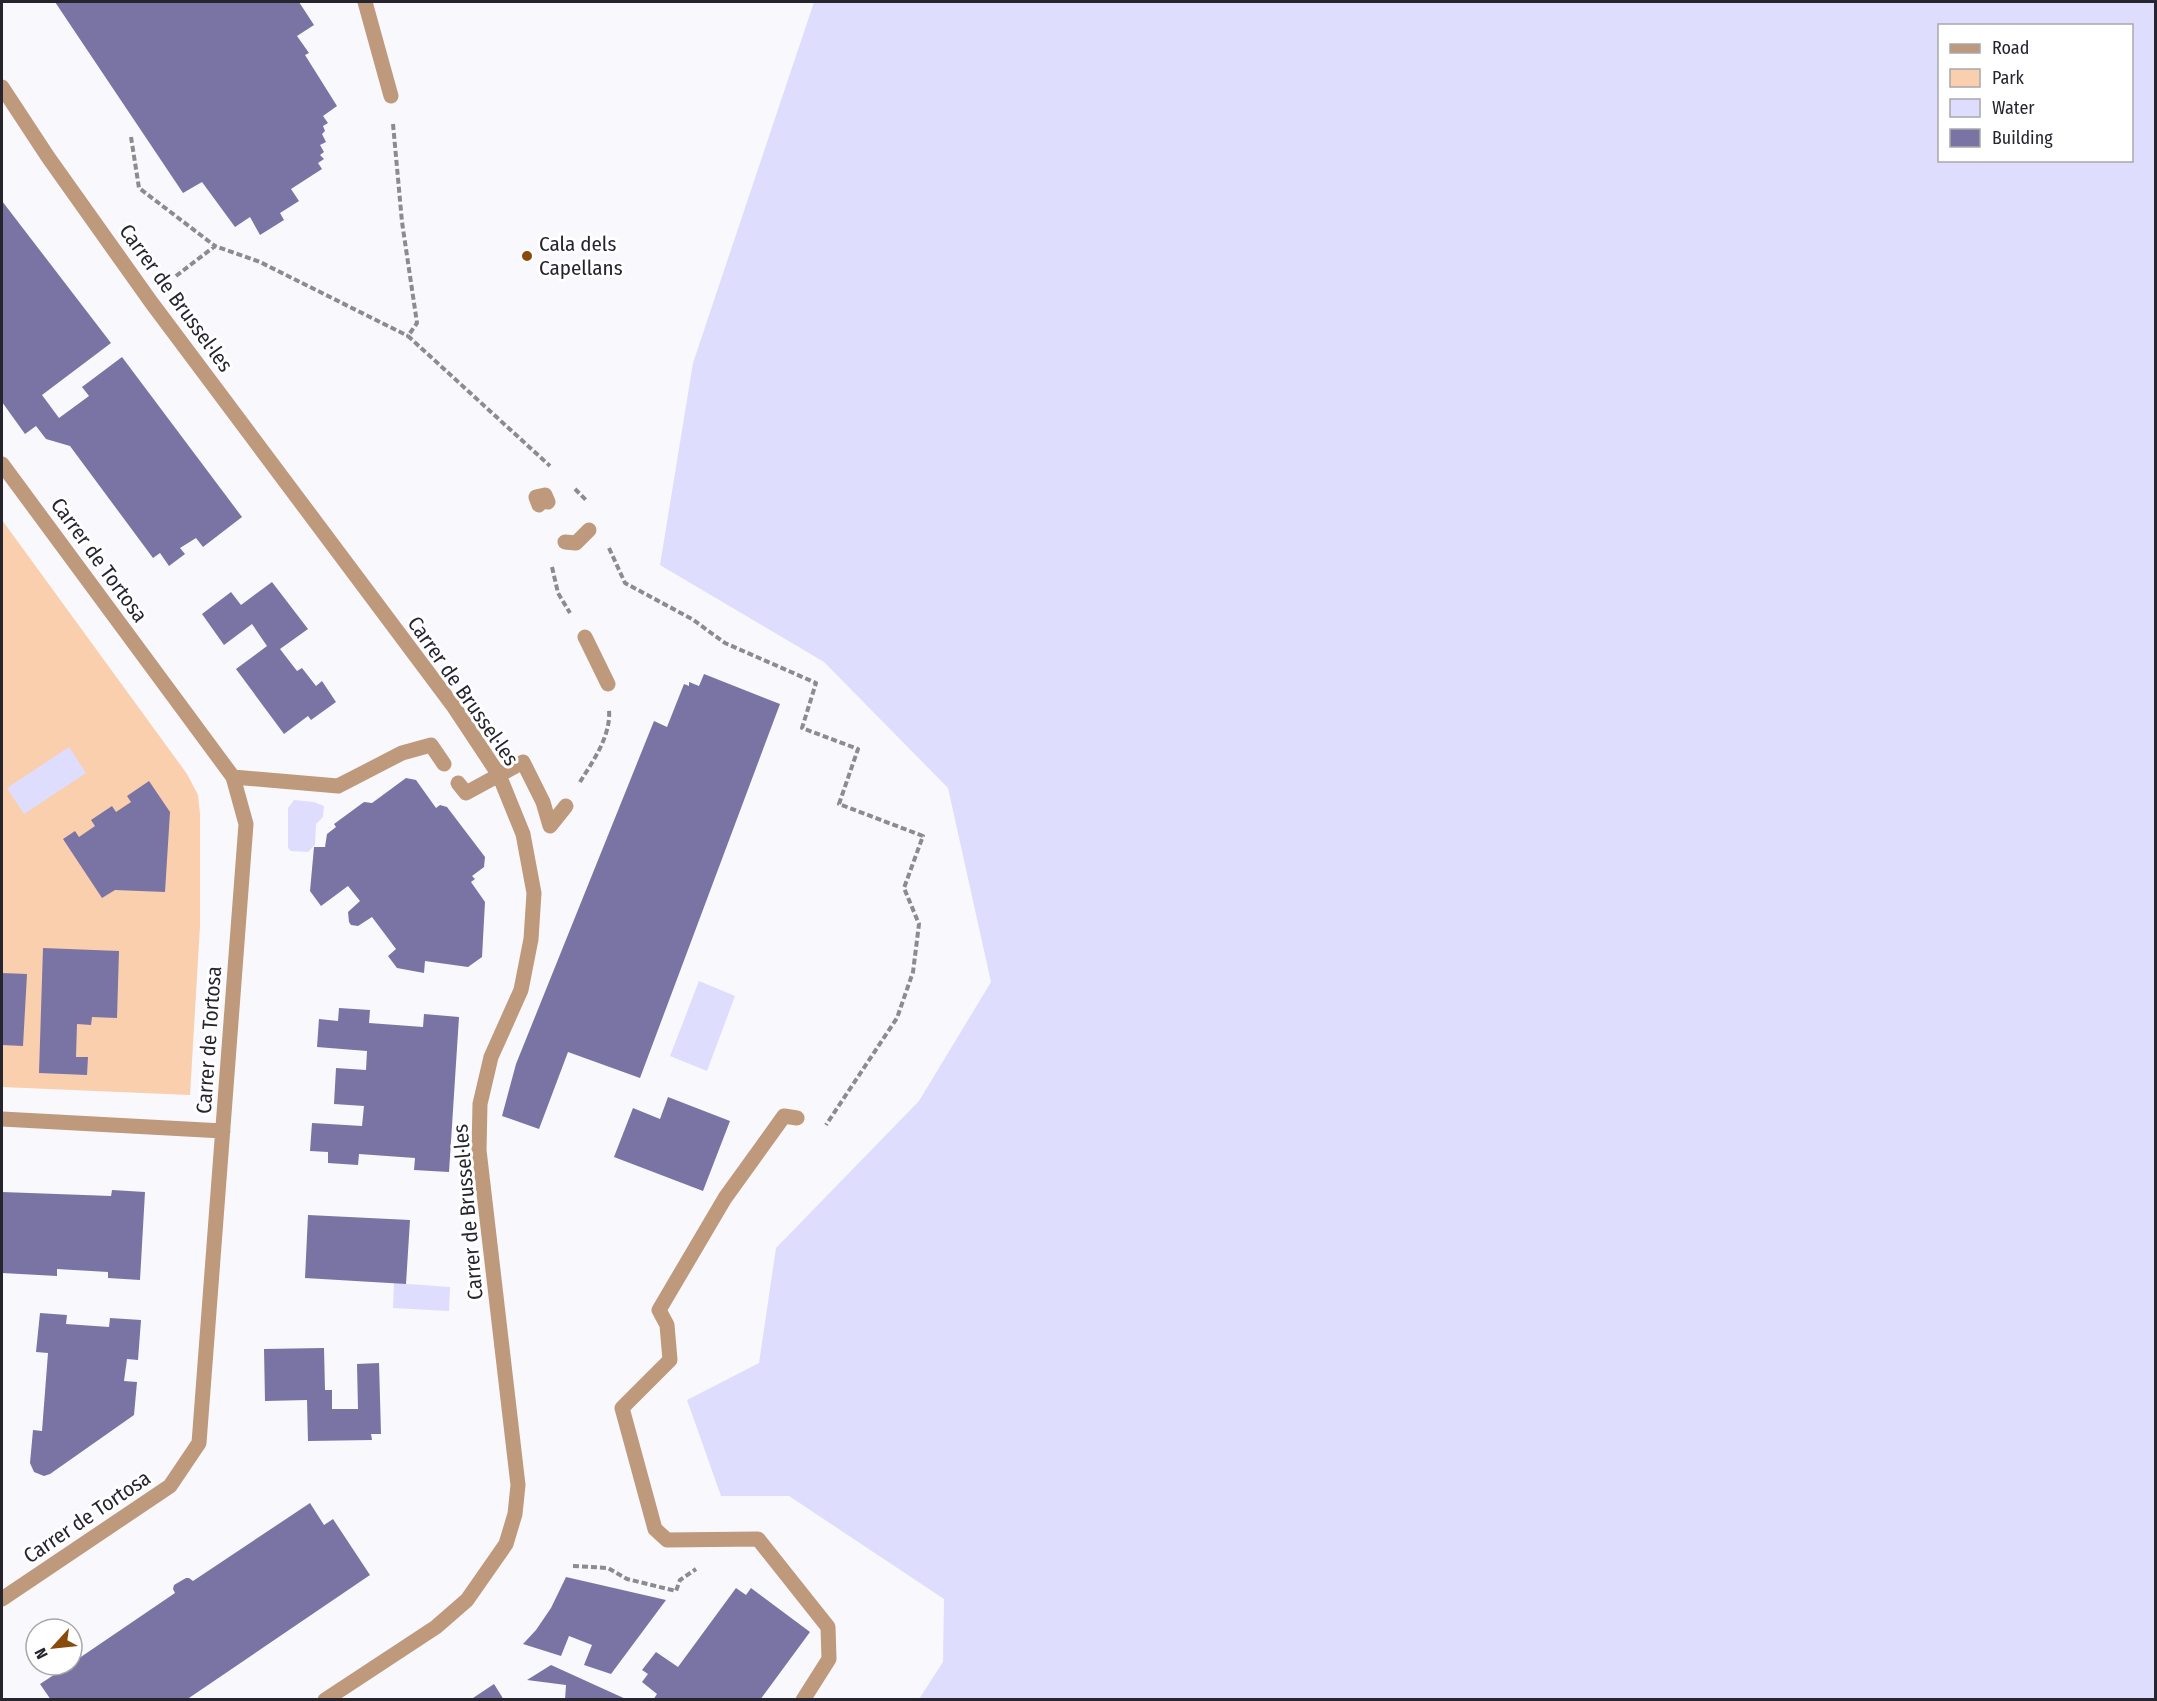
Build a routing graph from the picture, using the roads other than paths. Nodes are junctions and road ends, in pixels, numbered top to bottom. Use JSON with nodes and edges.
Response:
{"nodes":[{"id":1,"x":365,"y":2,"type":"edge"},
{"id":2,"x":2,"y":87,"type":"edge"},
{"id":3,"x":391,"y":96,"type":"road end"},
{"id":4,"x":2,"y":464,"type":"edge"},
{"id":5,"x":589,"y":530,"type":"dead end"},
{"id":6,"x":565,"y":542,"type":"dead end"},
{"id":7,"x":585,"y":636,"type":"road end"},
{"id":8,"x":608,"y":684,"type":"road end"},
{"id":9,"x":444,"y":764,"type":"dead end"},
{"id":10,"x":499,"y":775,"type":"junction"},
{"id":11,"x":233,"y":777,"type":"junction"},
{"id":12,"x":458,"y":783,"type":"dead end"},
{"id":13,"x":566,"y":806,"type":"dead end"},
{"id":14,"x":797,"y":1118,"type":"road end"},
{"id":15,"x":2,"y":1119,"type":"edge"},
{"id":16,"x":223,"y":1131,"type":"junction"},
{"id":17,"x":2,"y":1599,"type":"edge"},
{"id":18,"x":325,"y":1700,"type":"edge"},
{"id":19,"x":803,"y":1700,"type":"edge"}],
"edges":[{"from":1,"to":3,"type":"street"},
{"from":2,"to":10,"type":"street","name":"Carrer de Brussel·les"},
{"from":4,"to":11,"type":"street","name":"Carrer de Tortosa"},
{"from":5,"to":6,"type":"street"},
{"from":7,"to":8,"type":"street"},
{"from":9,"to":11,"type":"street"},
{"from":10,"to":12,"type":"street"},
{"from":10,"to":13,"type":"street"},
{"from":10,"to":18,"type":"street","name":"Carrer de Brussel·les"},
{"from":11,"to":16,"type":"street","name":"Carrer de Tortosa"},
{"from":14,"to":19,"type":"street"},
{"from":15,"to":16,"type":"street"},
{"from":16,"to":17,"type":"street","name":"Carrer de Tortosa"}]}
